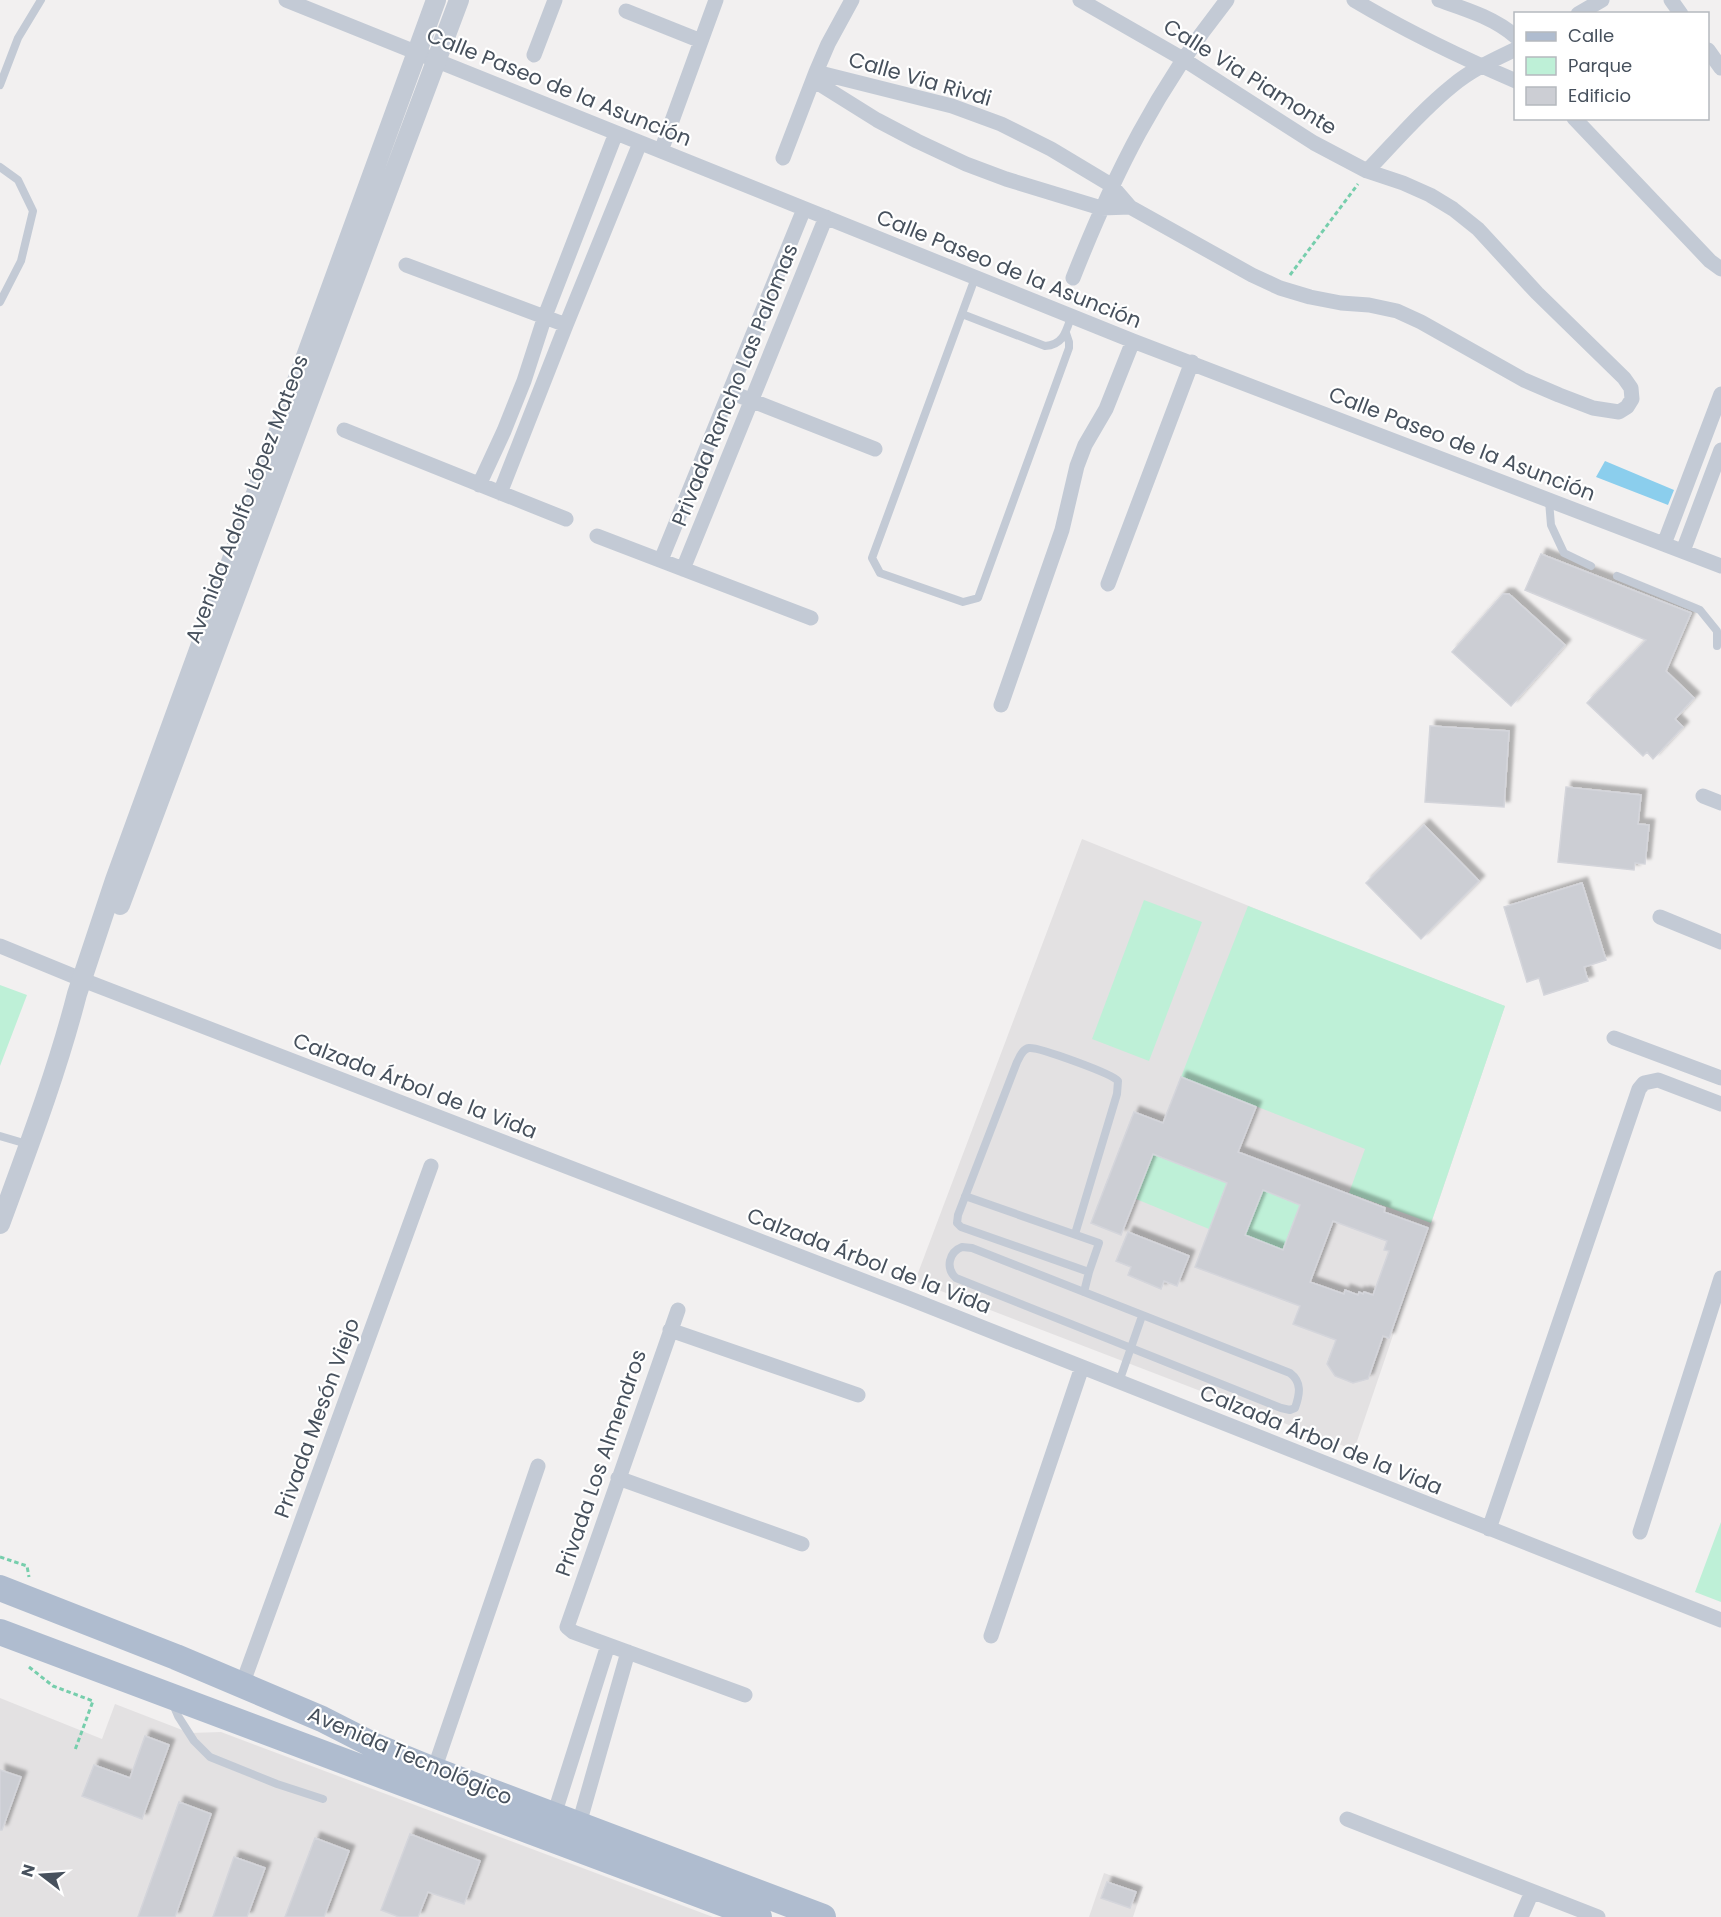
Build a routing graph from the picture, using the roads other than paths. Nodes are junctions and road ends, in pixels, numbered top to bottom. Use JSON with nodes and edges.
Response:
{"nodes":[{"id":1,"x":41,"y":0,"type":"edge"},
{"id":2,"x":286,"y":0,"type":"edge"},
{"id":3,"x":436,"y":0,"type":"edge"},
{"id":4,"x":459,"y":0,"type":"edge"},
{"id":5,"x":555,"y":0,"type":"edge"},
{"id":6,"x":716,"y":0,"type":"edge"},
{"id":7,"x":852,"y":0,"type":"edge"},
{"id":8,"x":1080,"y":0,"type":"edge"},
{"id":9,"x":1227,"y":0,"type":"edge"},
{"id":10,"x":1354,"y":0,"type":"edge"},
{"id":11,"x":1439,"y":0,"type":"edge"},
{"id":12,"x":1602,"y":0,"type":"edge"},
{"id":13,"x":626,"y":11,"type":"dead end"},
{"id":14,"x":1581,"y":12,"type":"edge"},
{"id":15,"x":1514,"y":36,"type":"edge"},
{"id":16,"x":701,"y":42,"type":"junction"},
{"id":17,"x":1514,"y":50,"type":"edge"},
{"id":18,"x":417,"y":53,"type":"junction"},
{"id":19,"x":1709,"y":53,"type":"edge"},
{"id":20,"x":534,"y":55,"type":"dead end"},
{"id":21,"x":1183,"y":59,"type":"junction"},
{"id":22,"x":436,"y":60,"type":"junction"},
{"id":23,"x":1481,"y":66,"type":"junction"},
{"id":24,"x":1721,"y":68,"type":"edge"},
{"id":25,"x":814,"y":76,"type":"junction"},
{"id":26,"x":1514,"y":81,"type":"edge"},
{"id":27,"x":0,"y":85,"type":"edge"},
{"id":28,"x":1576,"y":120,"type":"edge"},
{"id":29,"x":616,"y":133,"type":"junction"},
{"id":30,"x":640,"y":143,"type":"junction"},
{"id":31,"x":661,"y":150,"type":"junction"},
{"id":32,"x":783,"y":158,"type":"dead end"},
{"id":33,"x":0,"y":167,"type":"edge"},
{"id":34,"x":1367,"y":171,"type":"junction"},
{"id":35,"x":1111,"y":185,"type":"junction"},
{"id":36,"x":1130,"y":207,"type":"junction"},
{"id":37,"x":1101,"y":208,"type":"junction"},
{"id":38,"x":804,"y":209,"type":"junction"},
{"id":39,"x":826,"y":217,"type":"junction"},
{"id":40,"x":406,"y":265,"type":"dead end"},
{"id":41,"x":1721,"y":269,"type":"edge"},
{"id":42,"x":975,"y":278,"type":"junction"},
{"id":43,"x":1073,"y":278,"type":"dead end"},
{"id":44,"x":1280,"y":288,"type":"joint"},
{"id":45,"x":0,"y":302,"type":"edge"},
{"id":46,"x":962,"y":314,"type":"junction"},
{"id":47,"x":545,"y":316,"type":"junction"},
{"id":48,"x":1071,"y":316,"type":"junction"},
{"id":49,"x":566,"y":324,"type":"junction"},
{"id":50,"x":1066,"y":333,"type":"junction"},
{"id":51,"x":1133,"y":341,"type":"junction"},
{"id":52,"x":1192,"y":362,"type":"junction"},
{"id":53,"x":730,"y":392,"type":"junction"},
{"id":54,"x":1721,"y":394,"type":"edge"},
{"id":55,"x":752,"y":400,"type":"junction"},
{"id":56,"x":1716,"y":421,"type":"edge"},
{"id":57,"x":344,"y":430,"type":"dead end"},
{"id":58,"x":875,"y":449,"type":"dead end"},
{"id":59,"x":1721,"y":451,"type":"edge"},
{"id":60,"x":479,"y":485,"type":"junction"},
{"id":61,"x":501,"y":494,"type":"junction"},
{"id":62,"x":1548,"y":499,"type":"junction"},
{"id":63,"x":566,"y":519,"type":"dead end"},
{"id":64,"x":597,"y":536,"type":"dead end"},
{"id":65,"x":1664,"y":544,"type":"junction"},
{"id":66,"x":1683,"y":552,"type":"junction"},
{"id":67,"x":661,"y":560,"type":"junction"},
{"id":68,"x":1591,"y":566,"type":"dead end"},
{"id":69,"x":1721,"y":566,"type":"edge"},
{"id":70,"x":683,"y":569,"type":"junction"},
{"id":71,"x":1617,"y":576,"type":"dead end"},
{"id":72,"x":1108,"y":584,"type":"dead end"},
{"id":73,"x":811,"y":618,"type":"dead end"},
{"id":74,"x":1717,"y":646,"type":"dead end"},
{"id":75,"x":1001,"y":705,"type":"dead end"},
{"id":76,"x":1703,"y":796,"type":"dead end"},
{"id":77,"x":1721,"y":803,"type":"edge"},
{"id":78,"x":1659,"y":917,"type":"dead end"},
{"id":79,"x":1721,"y":942,"type":"edge"},
{"id":80,"x":0,"y":946,"type":"edge"},
{"id":81,"x":85,"y":981,"type":"junction"},
{"id":82,"x":1614,"y":1038,"type":"dead end"},
{"id":83,"x":1721,"y":1078,"type":"edge"},
{"id":84,"x":1721,"y":1104,"type":"edge"},
{"id":85,"x":0,"y":1136,"type":"edge"},
{"id":86,"x":29,"y":1144,"type":"junction"},
{"id":87,"x":431,"y":1166,"type":"dead end"},
{"id":88,"x":965,"y":1196,"type":"junction"},
{"id":89,"x":0,"y":1224,"type":"edge"},
{"id":90,"x":1074,"y":1234,"type":"junction"},
{"id":91,"x":1089,"y":1272,"type":"junction"},
{"id":92,"x":1721,"y":1278,"type":"edge"},
{"id":93,"x":1084,"y":1292,"type":"junction"},
{"id":94,"x":678,"y":1310,"type":"dead end"},
{"id":95,"x":1142,"y":1316,"type":"junction"},
{"id":96,"x":670,"y":1330,"type":"junction"},
{"id":97,"x":1130,"y":1348,"type":"junction"},
{"id":98,"x":1082,"y":1367,"type":"junction"},
{"id":99,"x":1119,"y":1382,"type":"junction"},
{"id":100,"x":858,"y":1395,"type":"dead end"},
{"id":101,"x":538,"y":1466,"type":"dead end"},
{"id":102,"x":618,"y":1478,"type":"junction"},
{"id":103,"x":1489,"y":1529,"type":"junction"},
{"id":104,"x":1640,"y":1532,"type":"dead end"},
{"id":105,"x":802,"y":1544,"type":"dead end"},
{"id":106,"x":0,"y":1588,"type":"edge"},
{"id":107,"x":1721,"y":1620,"type":"edge"},
{"id":108,"x":110,"y":1630,"type":"junction"},
{"id":109,"x":0,"y":1632,"type":"edge"},
{"id":110,"x":991,"y":1636,"type":"dead end"},
{"id":111,"x":608,"y":1645,"type":"junction"},
{"id":112,"x":628,"y":1652,"type":"junction"},
{"id":113,"x":98,"y":1668,"type":"junction"},
{"id":114,"x":242,"y":1685,"type":"junction"},
{"id":115,"x":592,"y":1695,"type":"junction"},
{"id":116,"x":745,"y":1695,"type":"dead end"},
{"id":117,"x":169,"y":1696,"type":"junction"},
{"id":118,"x":614,"y":1700,"type":"junction"},
{"id":119,"x":434,"y":1770,"type":"junction"},
{"id":120,"x":322,"y":1799,"type":"dead end"},
{"id":121,"x":586,"y":1800,"type":"junction"},
{"id":122,"x":558,"y":1804,"type":"junction"},
{"id":123,"x":1347,"y":1819,"type":"dead end"},
{"id":124,"x":579,"y":1824,"type":"junction"},
{"id":125,"x":1532,"y":1892,"type":"junction"},
{"id":126,"x":759,"y":1917,"type":"edge"},
{"id":127,"x":823,"y":1917,"type":"edge"},
{"id":128,"x":1521,"y":1917,"type":"edge"},
{"id":129,"x":1598,"y":1917,"type":"edge"}],
"edges":[{"from":1,"to":27,"type":"lane"},
{"from":2,"to":18,"type":"street","name":"Calle Paseo de la Asunción"},
{"from":3,"to":18,"type":"street","name":"Avenida Adolfo López Mateos"},
{"from":4,"to":22,"type":"street","name":"Avenida Adolfo López Mateos"},
{"from":5,"to":20,"type":"street"},
{"from":6,"to":16,"type":"street"},
{"from":7,"to":25,"type":"street"},
{"from":8,"to":21,"type":"street","name":"Calle Via Piamonte"},
{"from":9,"to":21,"type":"street"},
{"from":10,"to":23,"type":"street"},
{"from":11,"to":15,"type":"street"},
{"from":12,"to":14,"type":"street"},
{"from":13,"to":16,"type":"street"},
{"from":16,"to":31,"type":"street"},
{"from":17,"to":23,"type":"street"},
{"from":18,"to":22,"type":"street","name":"Calle Paseo de la Asunción"},
{"from":18,"to":81,"type":"street","name":"Avenida Adolfo López Mateos"},
{"from":19,"to":24,"type":"street"},
{"from":21,"to":34,"type":"street","name":"Calle Via Piamonte"},
{"from":21,"to":35,"type":"street"},
{"from":22,"to":29,"type":"street","name":"Calle Paseo de la Asunción"},
{"from":22,"to":81,"type":"street","name":"Avenida Adolfo López Mateos"},
{"from":23,"to":26,"type":"street"},
{"from":23,"to":34,"type":"street"},
{"from":25,"to":32,"type":"street"},
{"from":25,"to":35,"type":"street","name":"Calle Via Rivdi"},
{"from":25,"to":37,"type":"street","name":"Calle Via Rivdi"},
{"from":28,"to":41,"type":"street"},
{"from":29,"to":30,"type":"street","name":"Calle Paseo de la Asunción"},
{"from":29,"to":47,"type":"street"},
{"from":30,"to":31,"type":"street","name":"Calle Paseo de la Asunción"},
{"from":30,"to":49,"type":"street"},
{"from":31,"to":38,"type":"street","name":"Calle Paseo de la Asunción"},
{"from":33,"to":45,"type":"lane"},
{"from":34,"to":44,"type":"street","name":"Calle Via Piamonte"},
{"from":35,"to":36,"type":"street","name":"Calle Via Rivdi"},
{"from":35,"to":37,"type":"street"},
{"from":36,"to":37,"type":"street","name":"Calle Via Rivdi"},
{"from":36,"to":44,"type":"street","name":"Calle Via Rivdi"},
{"from":37,"to":43,"type":"street"},
{"from":38,"to":39,"type":"street","name":"Calle Paseo de la Asunción"},
{"from":38,"to":53,"type":"street","name":"Privada Rancho Las Palomas"},
{"from":39,"to":42,"type":"street","name":"Calle Paseo de la Asunción"},
{"from":39,"to":55,"type":"street","name":"Privada Rancho Las Palomas"},
{"from":40,"to":47,"type":"street"},
{"from":42,"to":46,"type":"lane"},
{"from":42,"to":48,"type":"street","name":"Calle Paseo de la Asunción"},
{"from":46,"to":50,"type":"lane"},
{"from":46,"to":50,"type":"lane"},
{"from":47,"to":49,"type":"street"},
{"from":47,"to":60,"type":"street"},
{"from":48,"to":50,"type":"lane"},
{"from":48,"to":51,"type":"street","name":"Calle Paseo de la Asunción"},
{"from":49,"to":61,"type":"street"},
{"from":51,"to":52,"type":"street","name":"Calle Paseo de la Asunción"},
{"from":51,"to":75,"type":"street"},
{"from":52,"to":62,"type":"street","name":"Calle Paseo de la Asunción"},
{"from":52,"to":72,"type":"street"},
{"from":53,"to":55,"type":"street"},
{"from":53,"to":67,"type":"street","name":"Privada Rancho Las Palomas"},
{"from":54,"to":56,"type":"street"},
{"from":55,"to":58,"type":"street"},
{"from":55,"to":70,"type":"street","name":"Privada Rancho Las Palomas"},
{"from":56,"to":65,"type":"street"},
{"from":57,"to":60,"type":"street"},
{"from":59,"to":66,"type":"street"},
{"from":60,"to":61,"type":"street"},
{"from":61,"to":63,"type":"street"},
{"from":62,"to":65,"type":"street","name":"Calle Paseo de la Asunción"},
{"from":62,"to":68,"type":"lane"},
{"from":64,"to":67,"type":"street"},
{"from":65,"to":66,"type":"street","name":"Calle Paseo de la Asunción"},
{"from":66,"to":69,"type":"street","name":"Calle Paseo de la Asunción"},
{"from":67,"to":70,"type":"street"},
{"from":70,"to":73,"type":"street"},
{"from":71,"to":74,"type":"lane"},
{"from":76,"to":77,"type":"street"},
{"from":78,"to":79,"type":"street"},
{"from":80,"to":81,"type":"street","name":"Calzada Árbol de la Vida"},
{"from":81,"to":86,"type":"street","name":"Avenida Adolfo López Mateos"},
{"from":81,"to":98,"type":"street","name":"Calzada Árbol de la Vida"},
{"from":82,"to":83,"type":"street"},
{"from":84,"to":103,"type":"street"},
{"from":85,"to":86,"type":"lane"},
{"from":86,"to":89,"type":"street","name":"Avenida Adolfo López Mateos"},
{"from":87,"to":114,"type":"street","name":"Privada Mesón Viejo"},
{"from":88,"to":90,"type":"lane"},
{"from":88,"to":90,"type":"lane"},
{"from":88,"to":91,"type":"lane"},
{"from":90,"to":91,"type":"lane"},
{"from":91,"to":93,"type":"lane"},
{"from":92,"to":104,"type":"street"},
{"from":93,"to":95,"type":"lane"},
{"from":93,"to":97,"type":"lane"},
{"from":94,"to":96,"type":"street","name":"Privada Los Almendros"},
{"from":95,"to":97,"type":"lane"},
{"from":95,"to":97,"type":"lane"},
{"from":96,"to":100,"type":"street"},
{"from":96,"to":102,"type":"street","name":"Privada Los Almendros"},
{"from":97,"to":99,"type":"lane"},
{"from":98,"to":99,"type":"street","name":"Calzada Árbol de la Vida"},
{"from":98,"to":110,"type":"street"},
{"from":99,"to":103,"type":"street","name":"Calzada Árbol de la Vida"},
{"from":101,"to":119,"type":"street"},
{"from":102,"to":105,"type":"street"},
{"from":102,"to":111,"type":"street","name":"Privada Los Almendros"},
{"from":103,"to":107,"type":"street","name":"Calzada Árbol de la Vida"},
{"from":106,"to":108,"type":"main road","name":"Avenida Tecnológico"},
{"from":108,"to":113,"type":"main road"},
{"from":108,"to":114,"type":"main road","name":"Avenida Tecnológico"},
{"from":109,"to":113,"type":"main road","name":"Avenida Tecnológico"},
{"from":111,"to":112,"type":"street"},
{"from":111,"to":115,"type":"street"},
{"from":112,"to":116,"type":"street"},
{"from":112,"to":118,"type":"street"},
{"from":113,"to":117,"type":"main road","name":"Avenida Tecnológico"},
{"from":114,"to":119,"type":"main road","name":"Avenida Tecnológico"},
{"from":115,"to":118,"type":"street"},
{"from":115,"to":122,"type":"street"},
{"from":117,"to":120,"type":"lane"},
{"from":117,"to":126,"type":"main road","name":"Avenida Tecnológico"},
{"from":118,"to":121,"type":"street"},
{"from":119,"to":122,"type":"main road","name":"Avenida Tecnológico"},
{"from":121,"to":122,"type":"street"},
{"from":121,"to":124,"type":"street"},
{"from":122,"to":124,"type":"main road","name":"Avenida Tecnológico"},
{"from":123,"to":125,"type":"street"},
{"from":124,"to":127,"type":"main road","name":"Avenida Tecnológico"},
{"from":125,"to":128,"type":"street"},
{"from":125,"to":129,"type":"street"}]}
